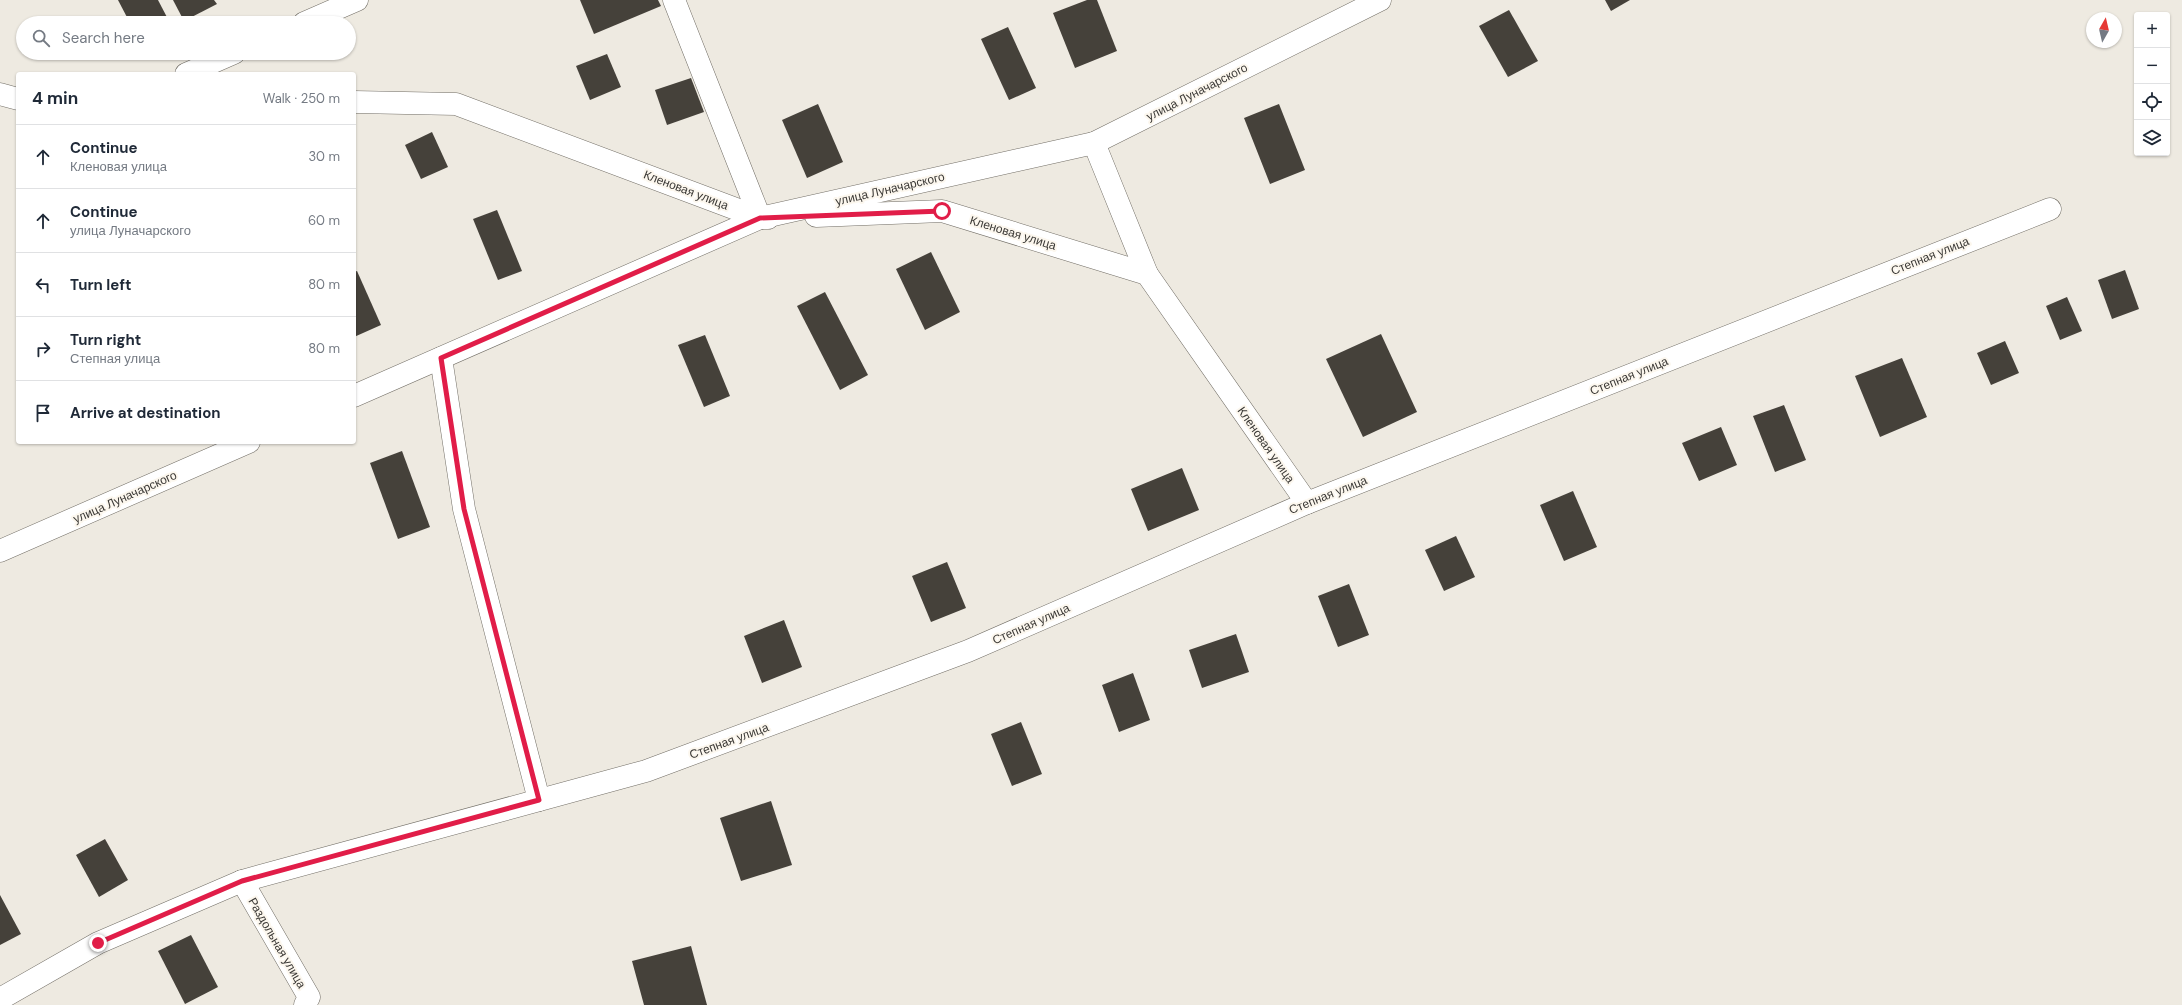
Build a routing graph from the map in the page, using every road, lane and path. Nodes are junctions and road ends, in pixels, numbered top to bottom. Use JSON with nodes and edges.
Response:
{"nodes":[{"id":1,"x":357,"y":0,"type":"edge"},
{"id":2,"x":674,"y":0,"type":"edge"},
{"id":3,"x":1380,"y":0,"type":"edge"},
{"id":4,"x":320,"y":16,"type":"edge"},
{"id":5,"x":218,"y":60,"type":"edge"},
{"id":6,"x":191,"y":72,"type":"edge"},
{"id":7,"x":0,"y":94,"type":"edge"},
{"id":8,"x":16,"y":98,"type":"edge"},
{"id":9,"x":356,"y":102,"type":"edge"},
{"id":10,"x":1094,"y":143,"type":"junction"},
{"id":11,"x":2050,"y":209,"type":"dead end"},
{"id":12,"x":760,"y":218,"type":"junction"},
{"id":13,"x":1147,"y":274,"type":"junction"},
{"id":14,"x":441,"y":358,"type":"junction"},
{"id":15,"x":356,"y":395,"type":"edge"},
{"id":16,"x":244,"y":444,"type":"edge"},
{"id":17,"x":1307,"y":503,"type":"junction"},
{"id":18,"x":0,"y":551,"type":"edge"},
{"id":19,"x":539,"y":800,"type":"junction"},
{"id":20,"x":242,"y":881,"type":"junction"},
{"id":21,"x":0,"y":999,"type":"edge"},
{"id":22,"x":305,"y":1005,"type":"edge"}],
"edges":[{"from":1,"to":4,"type":"street"},
{"from":2,"to":12,"type":"street"},
{"from":3,"to":10,"type":"street","name":"улица Луначарского"},
{"from":5,"to":6,"type":"street"},
{"from":7,"to":8,"type":"street"},
{"from":9,"to":12,"type":"street","name":"Кленовая улица"},
{"from":10,"to":12,"type":"street","name":"улица Луначарского"},
{"from":10,"to":13,"type":"street"},
{"from":11,"to":17,"type":"street","name":"Степная улица"},
{"from":12,"to":13,"type":"street","name":"Кленовая улица"},
{"from":12,"to":14,"type":"street","name":"улица Луначарского"},
{"from":13,"to":17,"type":"street","name":"Кленовая улица"},
{"from":14,"to":15,"type":"street","name":"улица Луначарского"},
{"from":14,"to":19,"type":"street"},
{"from":16,"to":18,"type":"street","name":"улица Луначарского"},
{"from":17,"to":19,"type":"street","name":"Степная улица"},
{"from":19,"to":20,"type":"street","name":"Степная улица"},
{"from":20,"to":21,"type":"street","name":"Степная улица"},
{"from":20,"to":22,"type":"street","name":"Раздольная улица"}]}
